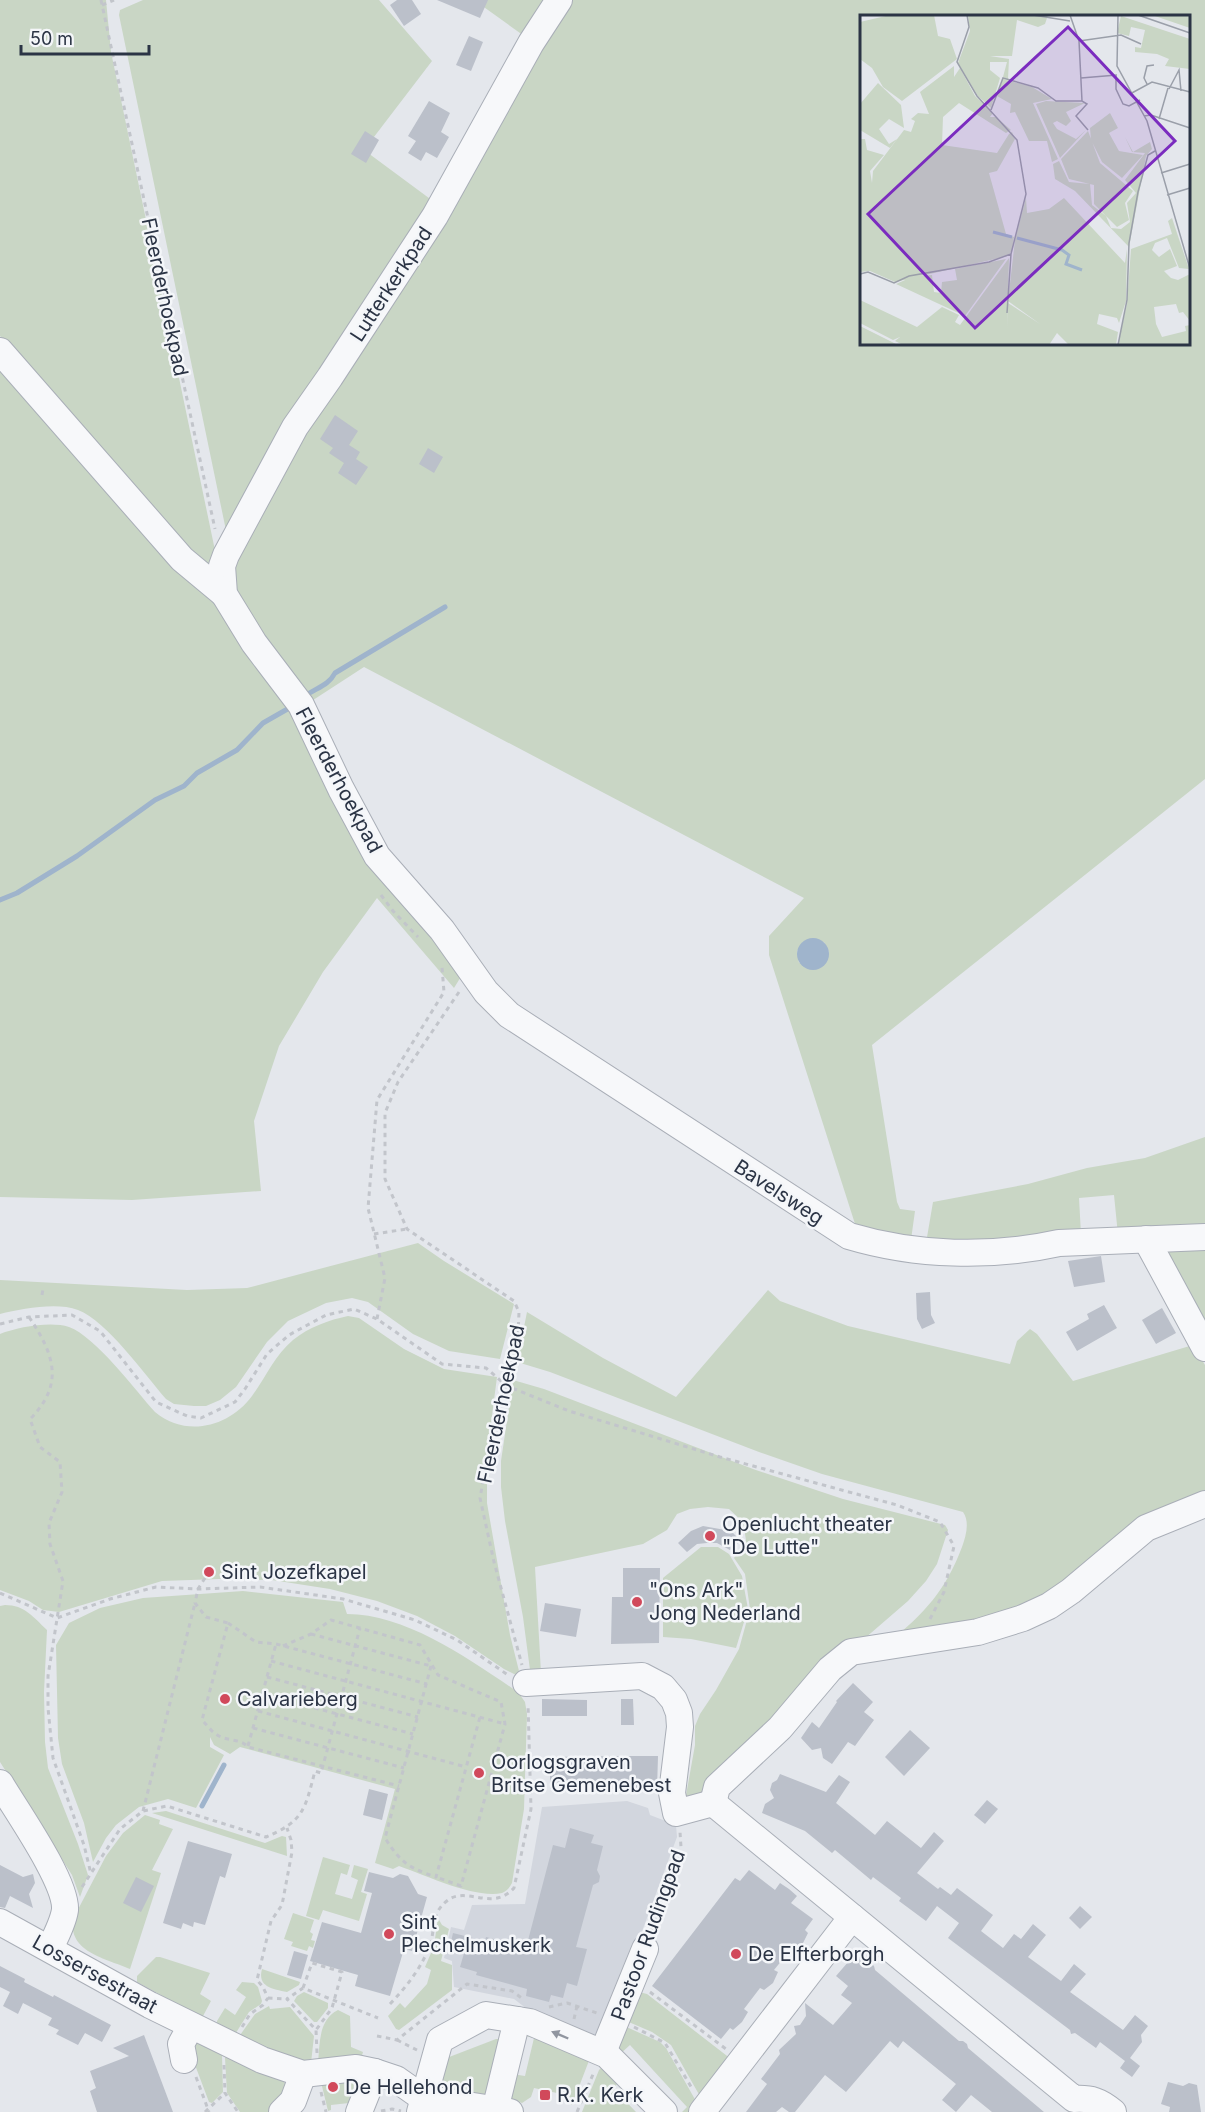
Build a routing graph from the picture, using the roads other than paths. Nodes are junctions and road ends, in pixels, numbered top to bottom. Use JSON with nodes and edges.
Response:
{"nodes":[{"id":1,"x":559,"y":0,"type":"edge"},
{"id":2,"x":0,"y":351,"type":"edge"},
{"id":3,"x":222,"y":566,"type":"joint"},
{"id":4,"x":224,"y":594,"type":"junction"},
{"id":5,"x":471,"y":972,"type":"joint"},
{"id":6,"x":1205,"y":1237,"type":"edge"},
{"id":7,"x":1146,"y":1239,"type":"junction"},
{"id":8,"x":1205,"y":1348,"type":"edge"},
{"id":9,"x":1205,"y":1504,"type":"edge"},
{"id":10,"x":526,"y":1683,"type":"road end"},
{"id":11,"x":0,"y":1783,"type":"edge"},
{"id":12,"x":713,"y":1803,"type":"junction"},
{"id":13,"x":852,"y":1917,"type":"junction"},
{"id":14,"x":0,"y":1922,"type":"edge"},
{"id":15,"x":50,"y":1948,"type":"junction"},
{"id":16,"x":645,"y":1950,"type":"road end"},
{"id":17,"x":517,"y":2020,"type":"junction"},
{"id":18,"x":191,"y":2026,"type":"junction"},
{"id":19,"x":603,"y":2052,"type":"junction"},
{"id":20,"x":184,"y":2060,"type":"road end"},
{"id":21,"x":375,"y":2072,"type":"junction"},
{"id":22,"x":310,"y":2074,"type":"junction"},
{"id":23,"x":1070,"y":2105,"type":"edge"},
{"id":24,"x":416,"y":2107,"type":"edge"},
{"id":25,"x":503,"y":2111,"type":"edge"},
{"id":26,"x":282,"y":2112,"type":"edge"},
{"id":27,"x":359,"y":2112,"type":"edge"},
{"id":28,"x":664,"y":2112,"type":"edge"},
{"id":29,"x":702,"y":2112,"type":"edge"},
{"id":30,"x":1113,"y":2112,"type":"edge"}],
"edges":[{"from":1,"to":3,"type":"street","name":"Lutterkerkpad"},
{"from":2,"to":4,"type":"street","name":"Fleerderhoekpad"},
{"from":3,"to":4,"type":"street","name":"Fleerderhoekpad"},
{"from":4,"to":5,"type":"street","name":"Fleerderhoekpad"},
{"from":5,"to":7,"type":"street","name":"Bavelsweg"},
{"from":6,"to":7,"type":"street","name":"Bavelsweg"},
{"from":7,"to":8,"type":"street"},
{"from":9,"to":12,"type":"street"},
{"from":10,"to":12,"type":"street"},
{"from":11,"to":15,"type":"street"},
{"from":12,"to":13,"type":"street"},
{"from":13,"to":23,"type":"street"},
{"from":13,"to":29,"type":"street"},
{"from":14,"to":15,"type":"street","name":"Lossersestraat"},
{"from":15,"to":18,"type":"street","name":"Lossersestraat"},
{"from":16,"to":19,"type":"street","name":"Pastoor Rudingpad"},
{"from":19,"to":17,"type":"street","one_way":true},
{"from":17,"to":24,"type":"street"},
{"from":17,"to":25,"type":"street"},
{"from":18,"to":20,"type":"street"},
{"from":18,"to":22,"type":"street","name":"Lossersestraat"},
{"from":19,"to":28,"type":"street"},
{"from":21,"to":22,"type":"street"},
{"from":21,"to":24,"type":"street"},
{"from":21,"to":27,"type":"street"},
{"from":22,"to":26,"type":"street"},
{"from":23,"to":30,"type":"street"},
{"from":24,"to":25,"type":"street"}]}
